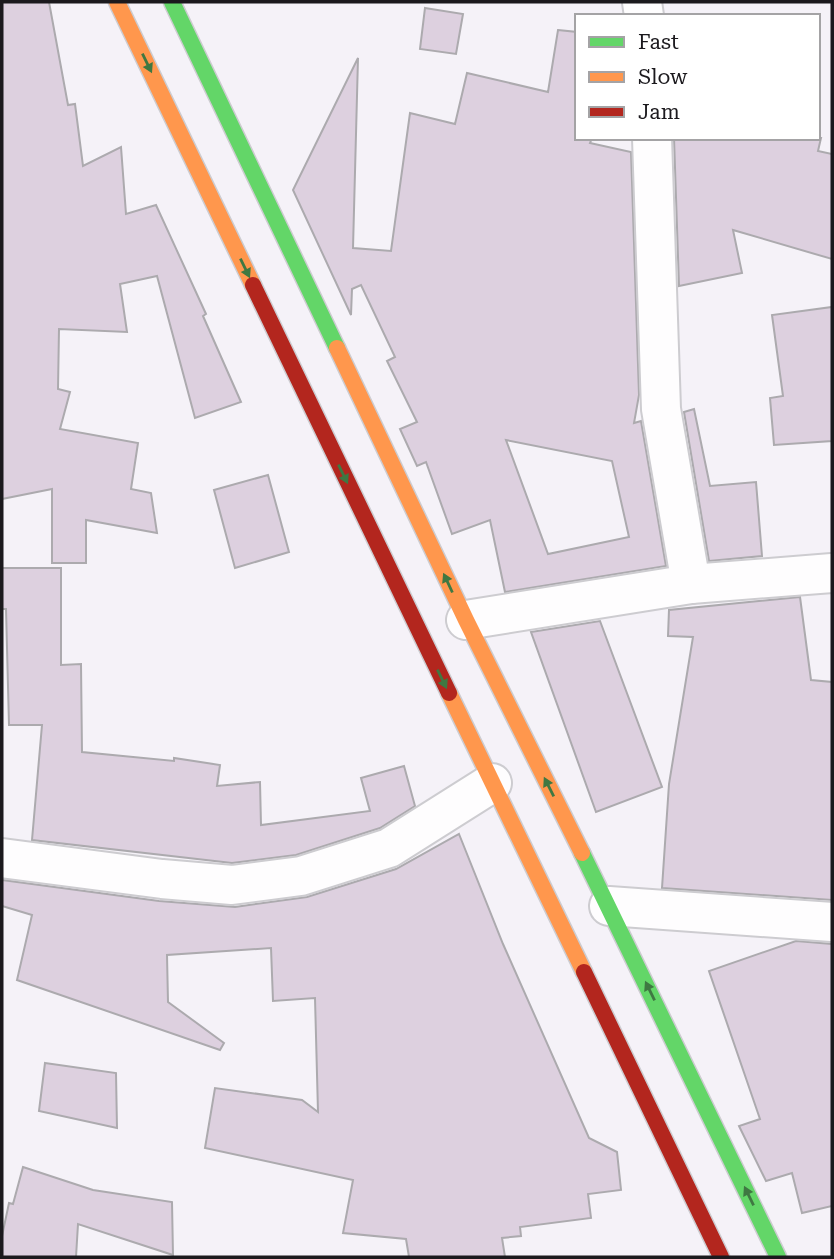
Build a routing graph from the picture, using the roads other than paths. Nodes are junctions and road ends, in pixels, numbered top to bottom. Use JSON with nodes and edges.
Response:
{"nodes":[{"id":1,"x":117,"y":2,"type":"edge"},
{"id":2,"x":172,"y":2,"type":"edge"},
{"id":3,"x":652,"y":140,"type":"edge"},
{"id":4,"x":832,"y":573,"type":"edge"},
{"id":5,"x":691,"y":584,"type":"junction"},
{"id":6,"x":466,"y":620,"type":"junction"},
{"id":7,"x":492,"y":783,"type":"junction"},
{"id":8,"x":2,"y":858,"type":"edge"},
{"id":9,"x":610,"y":906,"type":"junction"},
{"id":10,"x":832,"y":922,"type":"edge"},
{"id":11,"x":721,"y":1257,"type":"edge"},
{"id":12,"x":778,"y":1257,"type":"edge"}],
"edges":[{"from":1,"to":7,"type":"main road","one_way":true},
{"from":6,"to":2,"type":"main road","one_way":true},
{"from":3,"to":5,"type":"street"},
{"from":4,"to":5,"type":"street"},
{"from":5,"to":6,"type":"street"},
{"from":9,"to":6,"type":"main road","one_way":true},
{"from":7,"to":8,"type":"street"},
{"from":7,"to":11,"type":"main road"},
{"from":9,"to":10,"type":"street"},
{"from":12,"to":9,"type":"main road","one_way":true}]}
